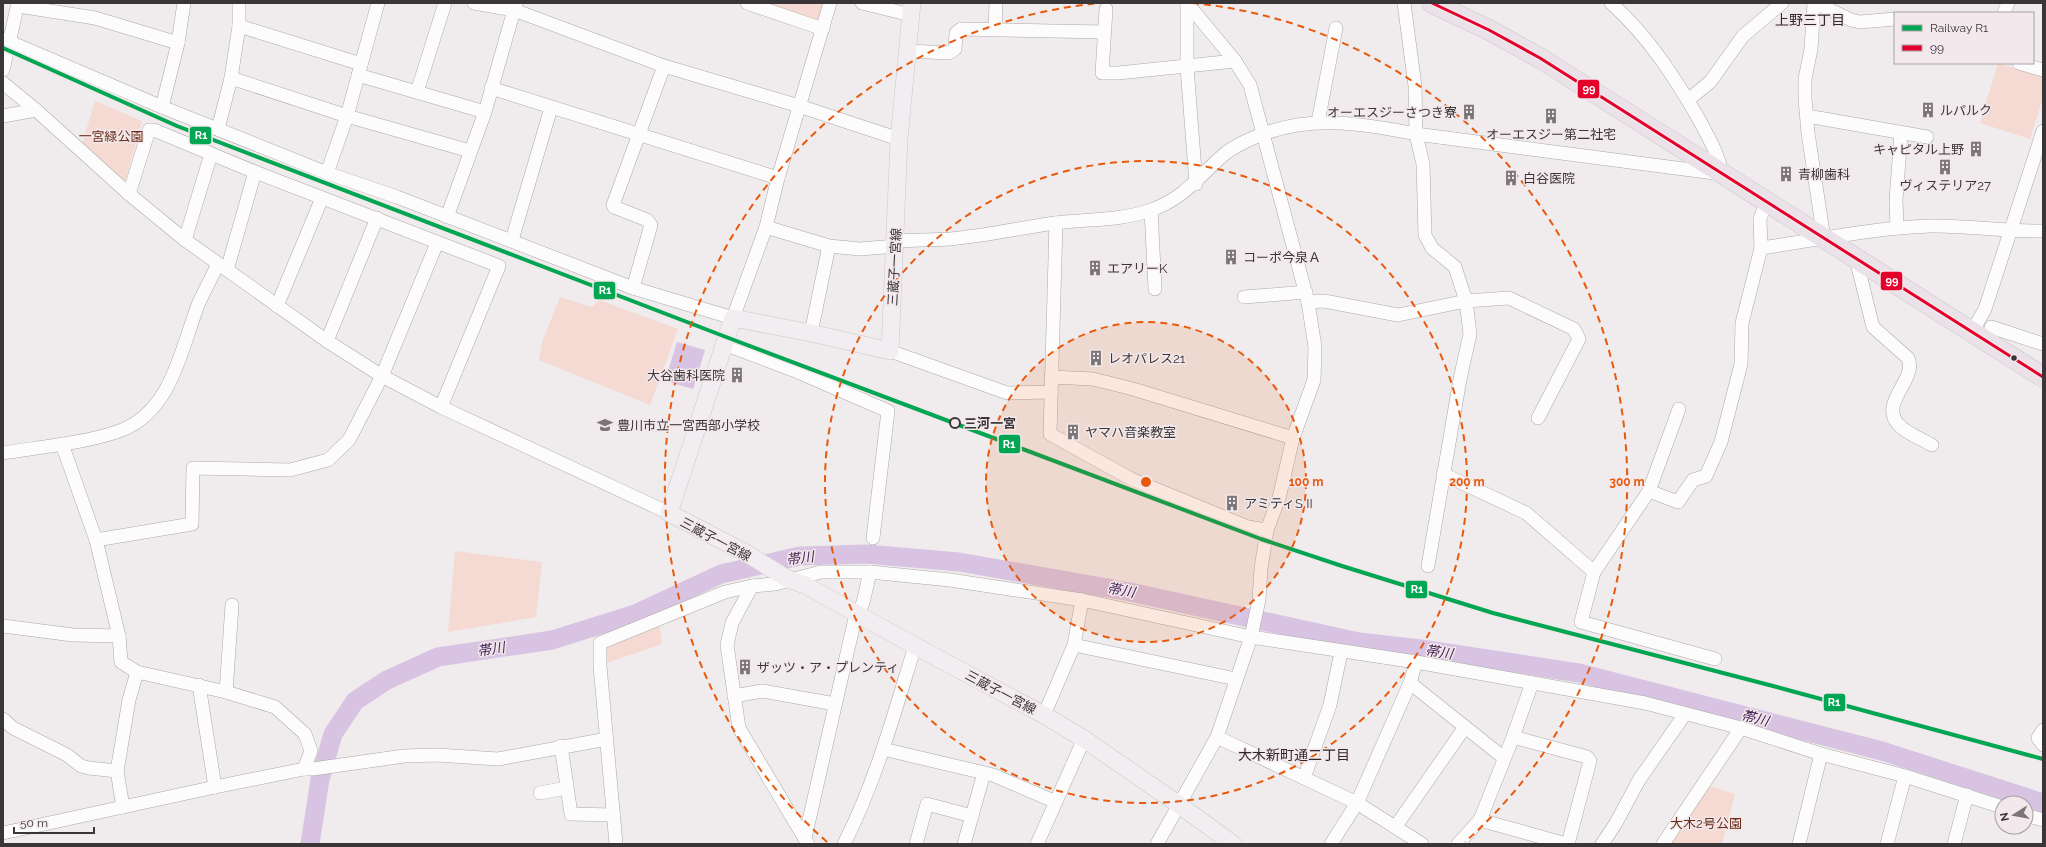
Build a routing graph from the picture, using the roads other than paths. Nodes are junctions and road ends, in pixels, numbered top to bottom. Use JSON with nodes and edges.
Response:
{"nodes":[{"id":1,"x":184,"y":3,"type":"edge"},
{"id":2,"x":239,"y":3,"type":"edge"},
{"id":3,"x":378,"y":3,"type":"edge"},
{"id":4,"x":445,"y":3,"type":"edge"},
{"id":5,"x":474,"y":3,"type":"edge"},
{"id":6,"x":747,"y":3,"type":"edge"},
{"id":7,"x":830,"y":3,"type":"edge"},
{"id":8,"x":862,"y":3,"type":"edge"},
{"id":9,"x":996,"y":3,"type":"edge"},
{"id":10,"x":1187,"y":3,"type":"edge"},
{"id":11,"x":1404,"y":3,"type":"edge"},
{"id":12,"x":1432,"y":3,"type":"edge"},
{"id":13,"x":1611,"y":3,"type":"edge"},
{"id":14,"x":1782,"y":3,"type":"edge"},
{"id":15,"x":1815,"y":3,"type":"edge"},
{"id":16,"x":18,"y":4,"type":"edge"},
{"id":17,"x":515,"y":6,"type":"edge"},
{"id":18,"x":911,"y":9,"type":"edge"},
{"id":19,"x":1106,"y":9,"type":"dead end"},
{"id":20,"x":1894,"y":19,"type":"edge"},
{"id":21,"x":238,"y":26,"type":"junction"},
{"id":22,"x":1336,"y":28,"type":"dead end"},
{"id":23,"x":823,"y":29,"type":"junction"},
{"id":24,"x":995,"y":30,"type":"junction"},
{"id":25,"x":1104,"y":32,"type":"junction"},
{"id":26,"x":7,"y":41,"type":"edge"},
{"id":27,"x":178,"y":43,"type":"junction"},
{"id":28,"x":908,"y":51,"type":"junction"},
{"id":29,"x":1235,"y":62,"type":"junction"},
{"id":30,"x":2022,"y":64,"type":"edge"},
{"id":31,"x":664,"y":66,"type":"junction"},
{"id":32,"x":1187,"y":67,"type":"junction"},
{"id":33,"x":359,"y":69,"type":"junction"},
{"id":34,"x":3,"y":70,"type":"edge"},
{"id":35,"x":2043,"y":70,"type":"edge"},
{"id":36,"x":231,"y":78,"type":"junction"},
{"id":37,"x":3,"y":83,"type":"edge"},
{"id":38,"x":491,"y":88,"type":"junction"},
{"id":39,"x":417,"y":92,"type":"junction"},
{"id":40,"x":1688,"y":100,"type":"junction"},
{"id":41,"x":799,"y":106,"type":"junction"},
{"id":42,"x":162,"y":107,"type":"junction"},
{"id":43,"x":551,"y":108,"type":"junction"},
{"id":44,"x":36,"y":110,"type":"junction"},
{"id":45,"x":485,"y":112,"type":"junction"},
{"id":46,"x":3,"y":116,"type":"edge"},
{"id":47,"x":347,"y":116,"type":"junction"},
{"id":48,"x":1806,"y":116,"type":"junction"},
{"id":49,"x":1318,"y":122,"type":"junction"},
{"id":50,"x":218,"y":129,"type":"junction"},
{"id":51,"x":2043,"y":131,"type":"edge"},
{"id":52,"x":639,"y":134,"type":"junction"},
{"id":53,"x":1263,"y":134,"type":"junction"},
{"id":54,"x":1416,"y":134,"type":"junction"},
{"id":55,"x":1901,"y":134,"type":"junction"},
{"id":56,"x":1927,"y":137,"type":"dead end"},
{"id":57,"x":899,"y":139,"type":"junction"},
{"id":58,"x":470,"y":151,"type":"junction"},
{"id":59,"x":211,"y":154,"type":"junction"},
{"id":60,"x":255,"y":172,"type":"junction"},
{"id":61,"x":327,"y":173,"type":"junction"},
{"id":62,"x":1722,"y":174,"type":"junction"},
{"id":63,"x":778,"y":178,"type":"junction"},
{"id":64,"x":1196,"y":184,"type":"junction"},
{"id":65,"x":128,"y":194,"type":"junction"},
{"id":66,"x":322,"y":198,"type":"junction"},
{"id":67,"x":1766,"y":202,"type":"junction"},
{"id":68,"x":1151,"y":210,"type":"junction"},
{"id":69,"x":447,"y":217,"type":"junction"},
{"id":70,"x":376,"y":218,"type":"junction"},
{"id":71,"x":1056,"y":223,"type":"junction"},
{"id":72,"x":766,"y":227,"type":"junction"},
{"id":73,"x":1897,"y":228,"type":"junction"},
{"id":74,"x":2011,"y":230,"type":"junction"},
{"id":75,"x":2043,"y":231,"type":"edge"},
{"id":76,"x":1824,"y":239,"type":"junction"},
{"id":77,"x":185,"y":240,"type":"junction"},
{"id":78,"x":512,"y":240,"type":"junction"},
{"id":79,"x":437,"y":242,"type":"junction"},
{"id":80,"x":896,"y":243,"type":"junction"},
{"id":81,"x":830,"y":246,"type":"junction"},
{"id":82,"x":1761,"y":248,"type":"junction"},
{"id":83,"x":1856,"y":259,"type":"junction"},
{"id":84,"x":222,"y":267,"type":"junction"},
{"id":85,"x":633,"y":288,"type":"junction"},
{"id":86,"x":1155,"y":289,"type":"dead end"},
{"id":87,"x":1244,"y":297,"type":"dead end"},
{"id":88,"x":1307,"y":297,"type":"junction"},
{"id":89,"x":1466,"y":301,"type":"junction"},
{"id":90,"x":277,"y":306,"type":"junction"},
{"id":91,"x":733,"y":318,"type":"junction"},
{"id":92,"x":1991,"y":326,"type":"dead end"},
{"id":93,"x":1972,"y":332,"type":"junction"},
{"id":94,"x":811,"y":333,"type":"junction"},
{"id":95,"x":327,"y":341,"type":"junction"},
{"id":96,"x":724,"y":344,"type":"junction"},
{"id":97,"x":2043,"y":344,"type":"edge"},
{"id":98,"x":890,"y":351,"type":"junction"},
{"id":99,"x":382,"y":376,"type":"junction"},
{"id":100,"x":1051,"y":377,"type":"junction"},
{"id":101,"x":2043,"y":377,"type":"edge"},
{"id":102,"x":1051,"y":392,"type":"junction"},
{"id":103,"x":441,"y":407,"type":"junction"},
{"id":104,"x":1679,"y":409,"type":"dead end"},
{"id":105,"x":1538,"y":418,"type":"dead end"},
{"id":106,"x":1293,"y":438,"type":"junction"},
{"id":107,"x":62,"y":444,"type":"junction"},
{"id":108,"x":1932,"y":445,"type":"dead end"},
{"id":109,"x":3,"y":453,"type":"edge"},
{"id":110,"x":1443,"y":474,"type":"junction"},
{"id":111,"x":1649,"y":491,"type":"junction"},
{"id":112,"x":668,"y":513,"type":"junction"},
{"id":113,"x":1267,"y":530,"type":"junction"},
{"id":114,"x":872,"y":538,"type":"dead end"},
{"id":115,"x":96,"y":540,"type":"junction"},
{"id":116,"x":1428,"y":566,"type":"dead end"},
{"id":117,"x":870,"y":572,"type":"junction"},
{"id":118,"x":1594,"y":572,"type":"junction"},
{"id":119,"x":784,"y":576,"type":"junction"},
{"id":120,"x":752,"y":586,"type":"junction"},
{"id":121,"x":1082,"y":600,"type":"junction"},
{"id":122,"x":232,"y":605,"type":"dead end"},
{"id":123,"x":856,"y":614,"type":"junction"},
{"id":124,"x":3,"y":626,"type":"edge"},
{"id":125,"x":1252,"y":634,"type":"junction"},
{"id":126,"x":119,"y":636,"type":"junction"},
{"id":127,"x":1074,"y":645,"type":"junction"},
{"id":128,"x":915,"y":646,"type":"junction"},
{"id":129,"x":1342,"y":652,"type":"junction"},
{"id":130,"x":1715,"y":659,"type":"dead end"},
{"id":131,"x":1416,"y":662,"type":"junction"},
{"id":132,"x":137,"y":672,"type":"junction"},
{"id":133,"x":1236,"y":679,"type":"junction"},
{"id":134,"x":1410,"y":683,"type":"junction"},
{"id":135,"x":1532,"y":683,"type":"junction"},
{"id":136,"x":198,"y":685,"type":"junction"},
{"id":137,"x":226,"y":692,"type":"junction"},
{"id":138,"x":734,"y":696,"type":"junction"},
{"id":139,"x":835,"y":704,"type":"junction"},
{"id":140,"x":1685,"y":714,"type":"junction"},
{"id":141,"x":1044,"y":715,"type":"junction"},
{"id":142,"x":3,"y":719,"type":"edge"},
{"id":143,"x":1465,"y":727,"type":"junction"},
{"id":144,"x":1741,"y":728,"type":"junction"},
{"id":145,"x":2043,"y":730,"type":"edge"},
{"id":146,"x":1217,"y":737,"type":"junction"},
{"id":147,"x":1514,"y":737,"type":"junction"},
{"id":148,"x":607,"y":739,"type":"junction"},
{"id":149,"x":1084,"y":739,"type":"junction"},
{"id":150,"x":2043,"y":745,"type":"edge"},
{"id":151,"x":561,"y":746,"type":"junction"},
{"id":152,"x":884,"y":749,"type":"junction"},
{"id":153,"x":1821,"y":754,"type":"junction"},
{"id":154,"x":1504,"y":758,"type":"junction"},
{"id":155,"x":309,"y":769,"type":"junction"},
{"id":156,"x":117,"y":770,"type":"junction"},
{"id":157,"x":984,"y":773,"type":"junction"},
{"id":158,"x":1905,"y":776,"type":"junction"},
{"id":159,"x":1304,"y":778,"type":"junction"},
{"id":160,"x":215,"y":786,"type":"junction"},
{"id":161,"x":566,"y":788,"type":"junction"},
{"id":162,"x":540,"y":793,"type":"dead end"},
{"id":163,"x":1967,"y":795,"type":"junction"},
{"id":164,"x":1056,"y":802,"type":"junction"},
{"id":165,"x":1357,"y":803,"type":"junction"},
{"id":166,"x":1178,"y":804,"type":"junction"},
{"id":167,"x":1994,"y":804,"type":"edge"},
{"id":168,"x":123,"y":808,"type":"junction"},
{"id":169,"x":613,"y":815,"type":"junction"},
{"id":170,"x":972,"y":816,"type":"junction"},
{"id":171,"x":1480,"y":820,"type":"junction"},
{"id":172,"x":1396,"y":826,"type":"junction"},
{"id":173,"x":3,"y":833,"type":"edge"},
{"id":174,"x":1529,"y":840,"type":"edge"},
{"id":175,"x":806,"y":841,"type":"edge"},
{"id":176,"x":616,"y":844,"type":"edge"},
{"id":177,"x":844,"y":844,"type":"edge"},
{"id":178,"x":916,"y":844,"type":"edge"},
{"id":179,"x":964,"y":844,"type":"edge"},
{"id":180,"x":1037,"y":844,"type":"edge"},
{"id":181,"x":1157,"y":844,"type":"edge"},
{"id":182,"x":1232,"y":844,"type":"edge"},
{"id":183,"x":1331,"y":844,"type":"edge"},
{"id":184,"x":1422,"y":844,"type":"edge"},
{"id":185,"x":1458,"y":844,"type":"edge"},
{"id":186,"x":1567,"y":844,"type":"edge"},
{"id":187,"x":1602,"y":844,"type":"edge"},
{"id":188,"x":1663,"y":844,"type":"edge"},
{"id":189,"x":1799,"y":844,"type":"edge"},
{"id":190,"x":1887,"y":844,"type":"edge"},
{"id":191,"x":1954,"y":844,"type":"edge"}],
"edges":[{"from":1,"to":27,"type":"street"},
{"from":2,"to":21,"type":"street"},
{"from":3,"to":33,"type":"street"},
{"from":4,"to":39,"type":"street"},
{"from":5,"to":17,"type":"street"},
{"from":6,"to":23,"type":"street"},
{"from":7,"to":23,"type":"street"},
{"from":8,"to":18,"type":"street"},
{"from":9,"to":24,"type":"street"},
{"from":10,"to":29,"type":"street"},
{"from":10,"to":32,"type":"street"},
{"from":11,"to":54,"type":"street"},
{"from":12,"to":62,"type":"highway"},
{"from":13,"to":40,"type":"street"},
{"from":14,"to":40,"type":"street"},
{"from":15,"to":20,"type":"street"},
{"from":15,"to":48,"type":"street"},
{"from":16,"to":26,"type":"street"},
{"from":16,"to":27,"type":"street"},
{"from":17,"to":31,"type":"street"},
{"from":17,"to":38,"type":"street"},
{"from":18,"to":28,"type":"main road","name":"三蔵子一宮線"},
{"from":19,"to":25,"type":"street"},
{"from":21,"to":33,"type":"street"},
{"from":21,"to":36,"type":"street"},
{"from":22,"to":49,"type":"street"},
{"from":23,"to":41,"type":"street"},
{"from":24,"to":25,"type":"street"},
{"from":24,"to":28,"type":"street"},
{"from":25,"to":32,"type":"street"},
{"from":26,"to":34,"type":"street"},
{"from":26,"to":42,"type":"street"},
{"from":27,"to":42,"type":"street"},
{"from":28,"to":57,"type":"main road","name":"三蔵子一宮線"},
{"from":29,"to":32,"type":"street"},
{"from":29,"to":53,"type":"street"},
{"from":30,"to":35,"type":"street"},
{"from":31,"to":41,"type":"street"},
{"from":31,"to":52,"type":"street"},
{"from":32,"to":64,"type":"street"},
{"from":33,"to":39,"type":"street"},
{"from":33,"to":47,"type":"street"},
{"from":36,"to":47,"type":"street"},
{"from":36,"to":50,"type":"street"},
{"from":37,"to":44,"type":"street"},
{"from":38,"to":43,"type":"street"},
{"from":38,"to":45,"type":"street"},
{"from":39,"to":45,"type":"street"},
{"from":40,"to":62,"type":"street"},
{"from":41,"to":57,"type":"street"},
{"from":41,"to":63,"type":"street"},
{"from":42,"to":50,"type":"street"},
{"from":43,"to":52,"type":"street"},
{"from":43,"to":78,"type":"street"},
{"from":44,"to":46,"type":"street"},
{"from":44,"to":65,"type":"street"},
{"from":45,"to":58,"type":"street"},
{"from":47,"to":58,"type":"street"},
{"from":47,"to":61,"type":"street"},
{"from":48,"to":55,"type":"street"},
{"from":48,"to":76,"type":"street"},
{"from":49,"to":53,"type":"street"},
{"from":49,"to":54,"type":"street"},
{"from":50,"to":61,"type":"street"},
{"from":51,"to":74,"type":"street"},
{"from":52,"to":63,"type":"street"},
{"from":52,"to":85,"type":"street"},
{"from":53,"to":64,"type":"street"},
{"from":53,"to":88,"type":"street"},
{"from":54,"to":62,"type":"street"},
{"from":54,"to":89,"type":"street"},
{"from":55,"to":56,"type":"street"},
{"from":55,"to":73,"type":"street"},
{"from":57,"to":80,"type":"main road","name":"三蔵子一宮線"},
{"from":58,"to":69,"type":"street"},
{"from":59,"to":60,"type":"street"},
{"from":59,"to":65,"type":"street"},
{"from":59,"to":77,"type":"street"},
{"from":60,"to":66,"type":"street"},
{"from":60,"to":84,"type":"street"},
{"from":61,"to":69,"type":"street"},
{"from":62,"to":67,"type":"highway"},
{"from":63,"to":72,"type":"street"},
{"from":64,"to":68,"type":"street"},
{"from":65,"to":77,"type":"street"},
{"from":66,"to":70,"type":"street"},
{"from":66,"to":90,"type":"street"},
{"from":67,"to":76,"type":"highway"},
{"from":67,"to":82,"type":"street"},
{"from":68,"to":71,"type":"street"},
{"from":68,"to":86,"type":"street"},
{"from":69,"to":78,"type":"street"},
{"from":70,"to":79,"type":"street"},
{"from":70,"to":95,"type":"street"},
{"from":71,"to":80,"type":"street"},
{"from":71,"to":100,"type":"street"},
{"from":72,"to":81,"type":"street"},
{"from":72,"to":91,"type":"street"},
{"from":73,"to":74,"type":"street"},
{"from":73,"to":76,"type":"street"},
{"from":74,"to":75,"type":"street"},
{"from":74,"to":93,"type":"street"},
{"from":76,"to":82,"type":"street"},
{"from":76,"to":83,"type":"highway"},
{"from":77,"to":84,"type":"street"},
{"from":78,"to":85,"type":"street"},
{"from":79,"to":99,"type":"street"},
{"from":79,"to":103,"type":"street"},
{"from":80,"to":81,"type":"street"},
{"from":80,"to":98,"type":"main road","name":"三蔵子一宮線"},
{"from":81,"to":94,"type":"street"},
{"from":82,"to":111,"type":"street"},
{"from":83,"to":93,"type":"highway"},
{"from":83,"to":108,"type":"street"},
{"from":84,"to":90,"type":"street"},
{"from":84,"to":107,"type":"street"},
{"from":85,"to":91,"type":"street"},
{"from":87,"to":88,"type":"street"},
{"from":88,"to":89,"type":"street"},
{"from":88,"to":106,"type":"street"},
{"from":89,"to":105,"type":"street"},
{"from":89,"to":110,"type":"street"},
{"from":90,"to":95,"type":"street"},
{"from":91,"to":94,"type":"main road"},
{"from":91,"to":96,"type":"main road","name":"三蔵子一宮線"},
{"from":92,"to":97,"type":"street"},
{"from":93,"to":101,"type":"highway"},
{"from":94,"to":98,"type":"main road"},
{"from":95,"to":99,"type":"street"},
{"from":96,"to":112,"type":"main road","name":"三蔵子一宮線"},
{"from":96,"to":114,"type":"street"},
{"from":98,"to":102,"type":"street"},
{"from":99,"to":103,"type":"street"},
{"from":99,"to":115,"type":"street"},
{"from":100,"to":102,"type":"street"},
{"from":100,"to":106,"type":"street"},
{"from":102,"to":113,"type":"street"},
{"from":103,"to":112,"type":"street"},
{"from":104,"to":111,"type":"street"},
{"from":106,"to":113,"type":"street"},
{"from":107,"to":109,"type":"street"},
{"from":107,"to":115,"type":"street"},
{"from":110,"to":116,"type":"street"},
{"from":110,"to":118,"type":"street"},
{"from":111,"to":118,"type":"street"},
{"from":112,"to":119,"type":"main road","name":"三蔵子一宮線"},
{"from":113,"to":125,"type":"street"},
{"from":115,"to":126,"type":"street"},
{"from":117,"to":119,"type":"street"},
{"from":117,"to":121,"type":"street"},
{"from":117,"to":123,"type":"street"},
{"from":118,"to":130,"type":"street"},
{"from":119,"to":120,"type":"street"},
{"from":119,"to":123,"type":"main road","name":"三蔵子一宮線"},
{"from":120,"to":138,"type":"street"},
{"from":120,"to":148,"type":"street"},
{"from":121,"to":125,"type":"street"},
{"from":121,"to":127,"type":"street"},
{"from":122,"to":137,"type":"street"},
{"from":123,"to":128,"type":"main road","name":"三蔵子一宮線"},
{"from":123,"to":139,"type":"street"},
{"from":124,"to":126,"type":"street"},
{"from":125,"to":129,"type":"street"},
{"from":125,"to":133,"type":"street"},
{"from":126,"to":132,"type":"street"},
{"from":127,"to":133,"type":"street"},
{"from":127,"to":141,"type":"street"},
{"from":128,"to":141,"type":"main road","name":"三蔵子一宮線"},
{"from":128,"to":152,"type":"street"},
{"from":129,"to":131,"type":"street"},
{"from":129,"to":159,"type":"street"},
{"from":131,"to":134,"type":"street"},
{"from":131,"to":135,"type":"street"},
{"from":132,"to":136,"type":"street"},
{"from":132,"to":156,"type":"street"},
{"from":133,"to":146,"type":"street"},
{"from":134,"to":143,"type":"street"},
{"from":134,"to":165,"type":"street"},
{"from":135,"to":140,"type":"street"},
{"from":135,"to":147,"type":"street"},
{"from":136,"to":137,"type":"street"},
{"from":136,"to":160,"type":"street"},
{"from":137,"to":155,"type":"street"},
{"from":138,"to":139,"type":"street"},
{"from":138,"to":175,"type":"street"},
{"from":139,"to":175,"type":"street"},
{"from":140,"to":144,"type":"street"},
{"from":140,"to":187,"type":"street"},
{"from":141,"to":149,"type":"main road","name":"三蔵子一宮線"},
{"from":142,"to":156,"type":"street"},
{"from":143,"to":154,"type":"street"},
{"from":143,"to":172,"type":"street"},
{"from":144,"to":153,"type":"street"},
{"from":144,"to":188,"type":"street"},
{"from":145,"to":150,"type":"street"},
{"from":146,"to":159,"type":"street"},
{"from":146,"to":166,"type":"street"},
{"from":147,"to":154,"type":"street"},
{"from":147,"to":186,"type":"street"},
{"from":148,"to":151,"type":"street"},
{"from":148,"to":169,"type":"street"},
{"from":149,"to":164,"type":"street"},
{"from":149,"to":166,"type":"main road","name":"三蔵子一宮線"},
{"from":151,"to":155,"type":"street"},
{"from":151,"to":161,"type":"street"},
{"from":152,"to":157,"type":"street"},
{"from":152,"to":177,"type":"street"},
{"from":153,"to":158,"type":"street"},
{"from":153,"to":189,"type":"street"},
{"from":154,"to":171,"type":"street"},
{"from":155,"to":160,"type":"street"},
{"from":156,"to":168,"type":"street"},
{"from":157,"to":164,"type":"street"},
{"from":157,"to":170,"type":"street"},
{"from":158,"to":163,"type":"street"},
{"from":158,"to":190,"type":"street"},
{"from":159,"to":165,"type":"street"},
{"from":160,"to":168,"type":"street"},
{"from":161,"to":162,"type":"street"},
{"from":161,"to":169,"type":"street"},
{"from":163,"to":167,"type":"street"},
{"from":163,"to":191,"type":"street"},
{"from":164,"to":180,"type":"street"},
{"from":165,"to":172,"type":"street"},
{"from":165,"to":183,"type":"street"},
{"from":166,"to":181,"type":"street"},
{"from":166,"to":182,"type":"main road","name":"三蔵子一宮線"},
{"from":168,"to":173,"type":"street"},
{"from":169,"to":176,"type":"street"},
{"from":170,"to":178,"type":"street"},
{"from":170,"to":179,"type":"street"},
{"from":171,"to":174,"type":"street"},
{"from":171,"to":185,"type":"street"},
{"from":172,"to":184,"type":"street"},
{"from":174,"to":186,"type":"street"}]}
